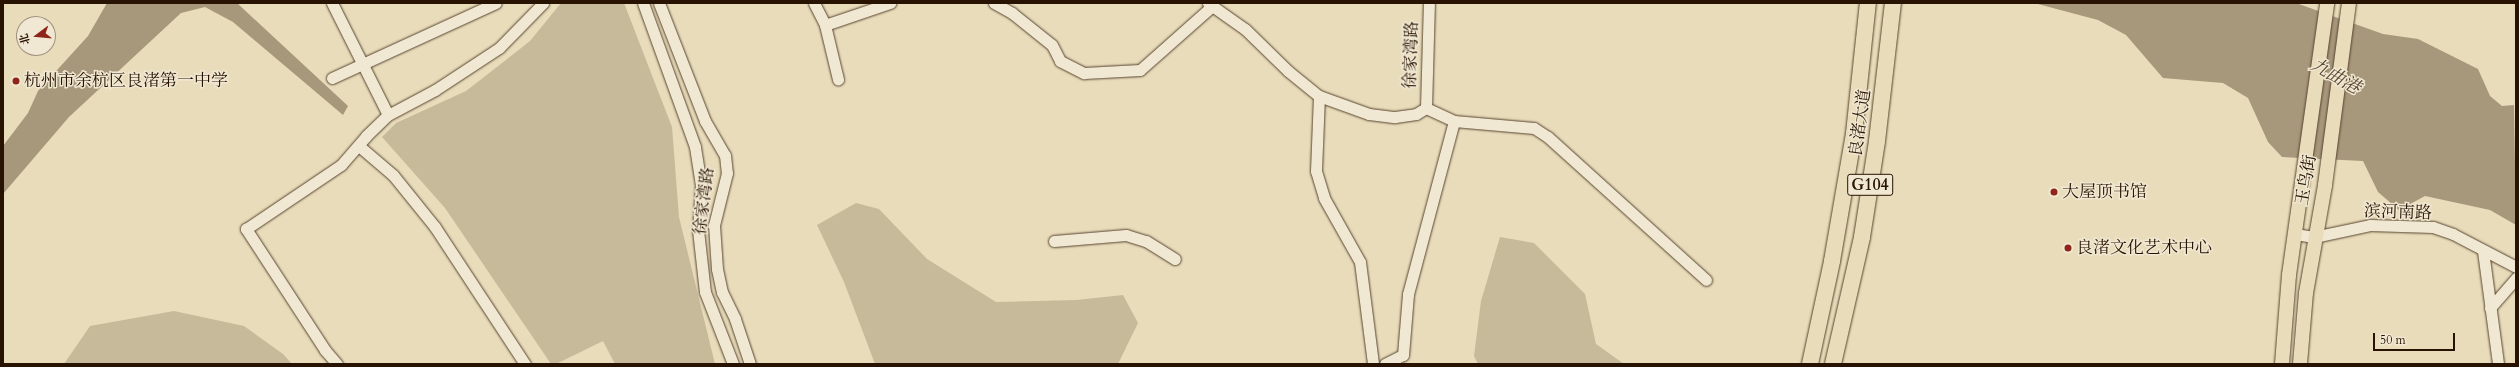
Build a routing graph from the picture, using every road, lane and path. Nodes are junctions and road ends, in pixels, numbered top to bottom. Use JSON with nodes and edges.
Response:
{"nodes":[{"id":1,"x":332,"y":3,"type":"edge"},
{"id":2,"x":496,"y":3,"type":"edge"},
{"id":3,"x":543,"y":3,"type":"edge"},
{"id":4,"x":643,"y":3,"type":"edge"},
{"id":5,"x":659,"y":3,"type":"edge"},
{"id":6,"x":814,"y":3,"type":"edge"},
{"id":7,"x":890,"y":3,"type":"edge"},
{"id":8,"x":994,"y":3,"type":"edge"},
{"id":9,"x":1429,"y":3,"type":"edge"},
{"id":10,"x":1868,"y":3,"type":"edge"},
{"id":11,"x":1893,"y":3,"type":"edge"},
{"id":12,"x":2327,"y":3,"type":"edge"},
{"id":13,"x":2349,"y":3,"type":"edge"},
{"id":14,"x":1210,"y":5,"type":"edge"},
{"id":15,"x":825,"y":25,"type":"junction"},
{"id":16,"x":363,"y":64,"type":"junction"},
{"id":17,"x":332,"y":78,"type":"dead end"},
{"id":18,"x":838,"y":78,"type":"dead end"},
{"id":19,"x":1319,"y":96,"type":"junction"},
{"id":20,"x":1426,"y":108,"type":"junction"},
{"id":21,"x":388,"y":115,"type":"junction"},
{"id":22,"x":1454,"y":121,"type":"junction"},
{"id":23,"x":359,"y":146,"type":"junction"},
{"id":24,"x":2295,"y":234,"type":"junction"},
{"id":25,"x":2314,"y":237,"type":"junction"},
{"id":26,"x":1054,"y":240,"type":"dead end"},
{"id":27,"x":2483,"y":251,"type":"junction"},
{"id":28,"x":1175,"y":259,"type":"dead end"},
{"id":29,"x":2516,"y":268,"type":"edge"},
{"id":30,"x":2516,"y":278,"type":"edge"},
{"id":31,"x":1706,"y":280,"type":"dead end"},
{"id":32,"x":2490,"y":308,"type":"junction"},
{"id":33,"x":337,"y":364,"type":"edge"},
{"id":34,"x":525,"y":364,"type":"edge"},
{"id":35,"x":732,"y":364,"type":"edge"},
{"id":36,"x":750,"y":364,"type":"edge"},
{"id":37,"x":1373,"y":364,"type":"edge"},
{"id":38,"x":1384,"y":364,"type":"edge"},
{"id":39,"x":1810,"y":364,"type":"edge"},
{"id":40,"x":1833,"y":364,"type":"edge"},
{"id":41,"x":2282,"y":364,"type":"edge"},
{"id":42,"x":2300,"y":364,"type":"edge"},
{"id":43,"x":2498,"y":364,"type":"edge"}],
"edges":[{"from":1,"to":16,"type":"street"},
{"from":2,"to":16,"type":"street"},
{"from":3,"to":21,"type":"street"},
{"from":4,"to":35,"type":"street","name":"徐家湾路"},
{"from":5,"to":36,"type":"street","name":"徐家湾路"},
{"from":6,"to":15,"type":"street"},
{"from":7,"to":15,"type":"street"},
{"from":8,"to":14,"type":"street"},
{"from":9,"to":20,"type":"street","name":"徐家湾路"},
{"from":10,"to":39,"type":"highway","name":"良渚大道","number":"G104"},
{"from":11,"to":40,"type":"highway","name":"良渚大道","number":"G104"},
{"from":12,"to":24,"type":"main road","name":"玉鸟街"},
{"from":13,"to":25,"type":"main road","name":"玉鸟街"},
{"from":14,"to":19,"type":"street"},
{"from":15,"to":18,"type":"street"},
{"from":16,"to":17,"type":"street"},
{"from":16,"to":21,"type":"street"},
{"from":19,"to":20,"type":"street"},
{"from":19,"to":37,"type":"street"},
{"from":20,"to":22,"type":"street"},
{"from":21,"to":23,"type":"street"},
{"from":22,"to":31,"type":"street"},
{"from":22,"to":38,"type":"street"},
{"from":23,"to":33,"type":"street"},
{"from":23,"to":34,"type":"street"},
{"from":24,"to":25,"type":"street","name":"滨河南路"},
{"from":24,"to":41,"type":"main road","name":"玉鸟街"},
{"from":25,"to":27,"type":"street","name":"滨河南路"},
{"from":25,"to":42,"type":"main road","name":"玉鸟街"},
{"from":26,"to":28,"type":"street"},
{"from":27,"to":29,"type":"street","name":"滨河南路"},
{"from":27,"to":32,"type":"street"},
{"from":30,"to":32,"type":"street"},
{"from":32,"to":43,"type":"street"}]}
